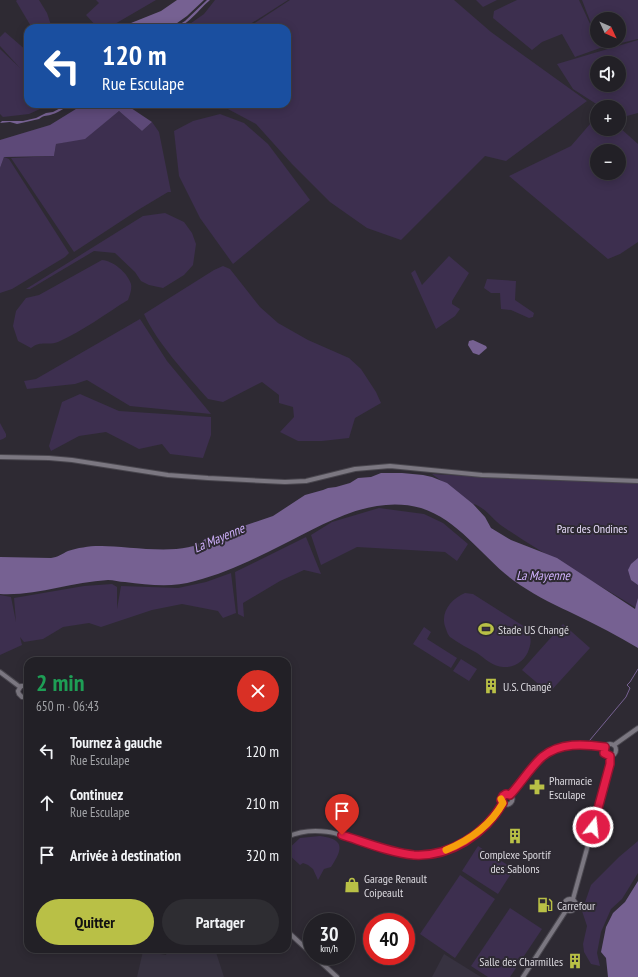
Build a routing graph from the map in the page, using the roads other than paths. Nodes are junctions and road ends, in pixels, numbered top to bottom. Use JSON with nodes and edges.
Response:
{"nodes":[{"id":1,"x":0,"y":457,"type":"edge"},
{"id":2,"x":638,"y":481,"type":"edge"},
{"id":3,"x":0,"y":672,"type":"edge"},
{"id":4,"x":24,"y":685,"type":"edge"},
{"id":5,"x":20,"y":687,"type":"junction"},
{"id":6,"x":24,"y":698,"type":"edge"},
{"id":7,"x":638,"y":728,"type":"edge"},
{"id":8,"x":614,"y":745,"type":"junction"},
{"id":9,"x":605,"y":747,"type":"junction"},
{"id":10,"x":610,"y":756,"type":"junction"},
{"id":11,"x":510,"y":795,"type":"junction"},
{"id":12,"x":503,"y":803,"type":"junction"},
{"id":13,"x":291,"y":836,"type":"edge"},
{"id":14,"x":573,"y":899,"type":"junction"},
{"id":15,"x":567,"y":910,"type":"junction"},
{"id":16,"x":291,"y":935,"type":"edge"},
{"id":17,"x":303,"y":946,"type":"edge"},
{"id":18,"x":324,"y":965,"type":"edge"},
{"id":19,"x":337,"y":977,"type":"edge"},
{"id":20,"x":523,"y":977,"type":"edge"}],
"edges":[{"from":1,"to":2,"type":"street"},
{"from":3,"to":5,"type":"street"},
{"from":4,"to":5,"type":"street"},
{"from":5,"to":6,"type":"street"},
{"from":7,"to":8,"type":"street"},
{"from":8,"to":9,"type":"street"},
{"from":8,"to":10,"type":"street"},
{"from":9,"to":10,"type":"street"},
{"from":9,"to":11,"type":"street"},
{"from":10,"to":14,"type":"street"},
{"from":11,"to":12,"type":"street"},
{"from":11,"to":12,"type":"street"},
{"from":12,"to":13,"type":"street"},
{"from":14,"to":15,"type":"street"},
{"from":14,"to":15,"type":"street"},
{"from":15,"to":20,"type":"street"},
{"from":16,"to":17,"type":"street"},
{"from":18,"to":19,"type":"street"}]}
